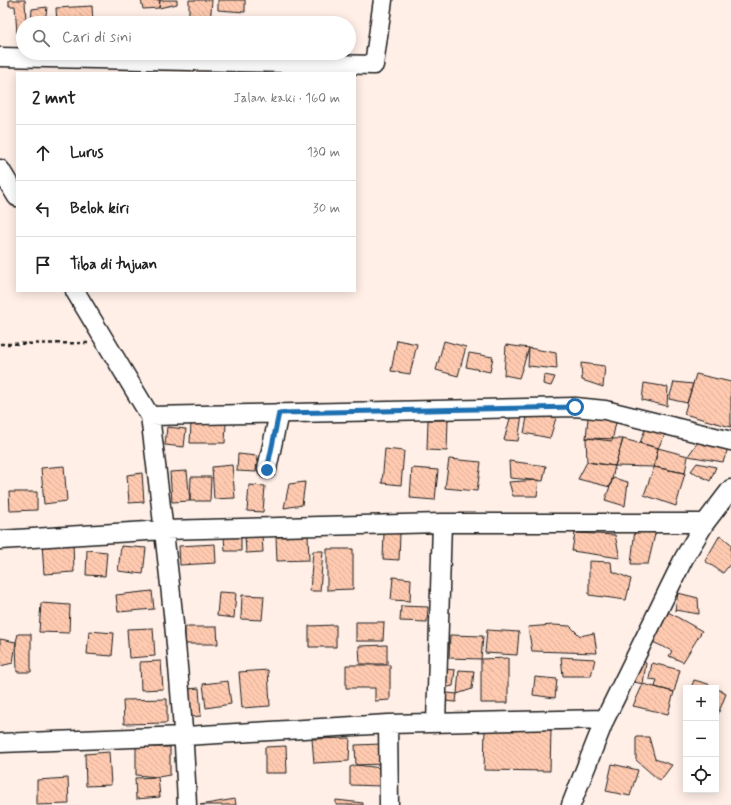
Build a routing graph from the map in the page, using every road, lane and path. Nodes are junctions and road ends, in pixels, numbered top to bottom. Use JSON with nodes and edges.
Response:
{"nodes":[{"id":1,"x":383,"y":0,"type":"edge"},
{"id":2,"x":0,"y":57,"type":"edge"},
{"id":3,"x":16,"y":57,"type":"edge"},
{"id":4,"x":140,"y":60,"type":"edge"},
{"id":5,"x":0,"y":169,"type":"edge"},
{"id":6,"x":16,"y":195,"type":"edge"},
{"id":7,"x":76,"y":292,"type":"edge"},
{"id":8,"x":106,"y":343,"type":"junction"},
{"id":9,"x":0,"y":344,"type":"edge"},
{"id":10,"x":279,"y":413,"type":"junction"},
{"id":11,"x":150,"y":416,"type":"junction"},
{"id":12,"x":731,"y":441,"type":"edge"},
{"id":13,"x":267,"y":470,"type":"dead end"},
{"id":14,"x":731,"y":489,"type":"edge"},
{"id":15,"x":442,"y":523,"type":"junction"},
{"id":16,"x":705,"y":523,"type":"junction"},
{"id":17,"x":164,"y":530,"type":"junction"},
{"id":18,"x":0,"y":540,"type":"edge"},
{"id":19,"x":605,"y":719,"type":"junction"},
{"id":20,"x":436,"y":723,"type":"junction"},
{"id":21,"x":388,"y":724,"type":"junction"},
{"id":22,"x":185,"y":736,"type":"junction"},
{"id":23,"x":0,"y":743,"type":"edge"},
{"id":24,"x":188,"y":805,"type":"edge"},
{"id":25,"x":389,"y":805,"type":"edge"},
{"id":26,"x":571,"y":805,"type":"edge"}],
"edges":[{"from":1,"to":4,"type":"street"},
{"from":2,"to":3,"type":"street"},
{"from":5,"to":6,"type":"street"},
{"from":7,"to":8,"type":"street"},
{"from":8,"to":9,"type":"path"},
{"from":8,"to":11,"type":"street"},
{"from":10,"to":11,"type":"street"},
{"from":10,"to":12,"type":"street"},
{"from":10,"to":13,"type":"street"},
{"from":11,"to":17,"type":"street"},
{"from":14,"to":16,"type":"street"},
{"from":15,"to":16,"type":"street"},
{"from":15,"to":17,"type":"street"},
{"from":15,"to":20,"type":"street"},
{"from":16,"to":19,"type":"street"},
{"from":17,"to":18,"type":"street"},
{"from":17,"to":22,"type":"street"},
{"from":19,"to":20,"type":"street"},
{"from":19,"to":26,"type":"street"},
{"from":20,"to":21,"type":"street"},
{"from":21,"to":22,"type":"street"},
{"from":21,"to":25,"type":"street"},
{"from":22,"to":23,"type":"street"},
{"from":22,"to":24,"type":"street"}]}
